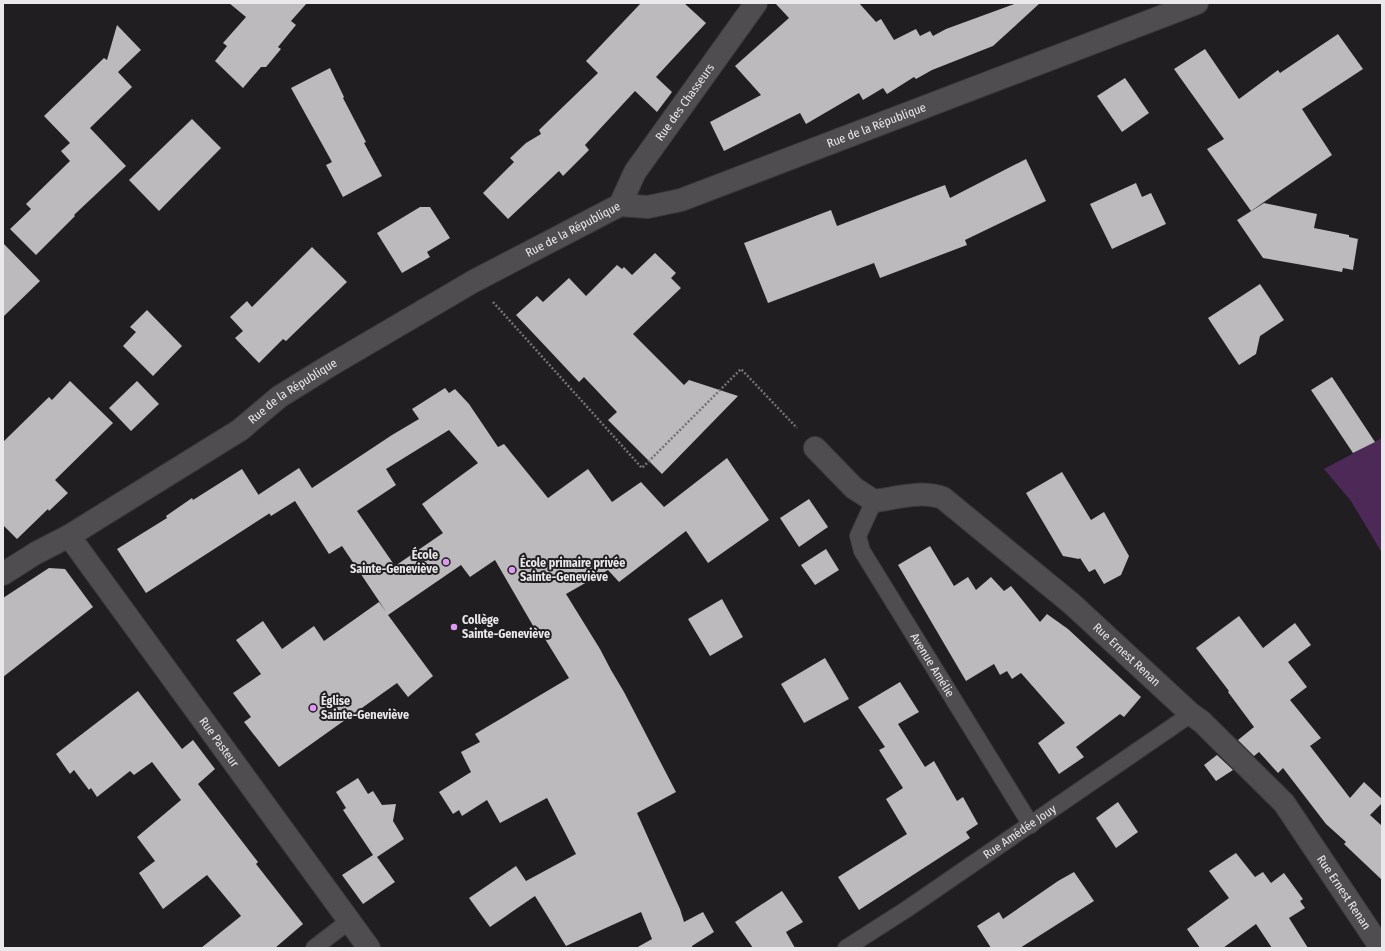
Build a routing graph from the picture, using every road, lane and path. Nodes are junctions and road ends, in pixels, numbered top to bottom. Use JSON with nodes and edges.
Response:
{"nodes":[{"id":1,"x":756,"y":3,"type":"edge"},
{"id":2,"x":1197,"y":3,"type":"edge"},
{"id":3,"x":620,"y":205,"type":"junction"},
{"id":4,"x":474,"y":281,"type":"junction"},
{"id":5,"x":815,"y":448,"type":"joint"},
{"id":6,"x":874,"y":501,"type":"junction"},
{"id":7,"x":69,"y":536,"type":"junction"},
{"id":8,"x":3,"y":574,"type":"edge"},
{"id":9,"x":1191,"y":714,"type":"junction"},
{"id":10,"x":1031,"y":824,"type":"junction"},
{"id":11,"x":349,"y":921,"type":"junction"},
{"id":12,"x":314,"y":948,"type":"edge"},
{"id":13,"x":369,"y":948,"type":"edge"},
{"id":14,"x":846,"y":948,"type":"edge"},
{"id":15,"x":1381,"y":948,"type":"edge"}],
"edges":[{"from":1,"to":3,"type":"street","name":"Rue des Chasseurs"},
{"from":2,"to":3,"type":"street","name":"Rue de la République"},
{"from":3,"to":4,"type":"street","name":"Rue de la République"},
{"from":4,"to":5,"type":"path"},
{"from":4,"to":7,"type":"street","name":"Rue de la République"},
{"from":5,"to":6,"type":"street"},
{"from":6,"to":9,"type":"street","name":"Rue Ernest Renan"},
{"from":6,"to":10,"type":"lane","name":"Avenue Amélie"},
{"from":7,"to":8,"type":"street","name":"Rue de la République"},
{"from":7,"to":11,"type":"street","name":"Rue Pasteur"},
{"from":9,"to":10,"type":"lane","name":"Rue Amédée Jouy"},
{"from":9,"to":15,"type":"street","name":"Rue Ernest Renan"},
{"from":10,"to":14,"type":"lane","name":"Rue Amédée Jouy"},
{"from":11,"to":12,"type":"lane"},
{"from":11,"to":13,"type":"street","name":"Rue Pasteur"}]}
